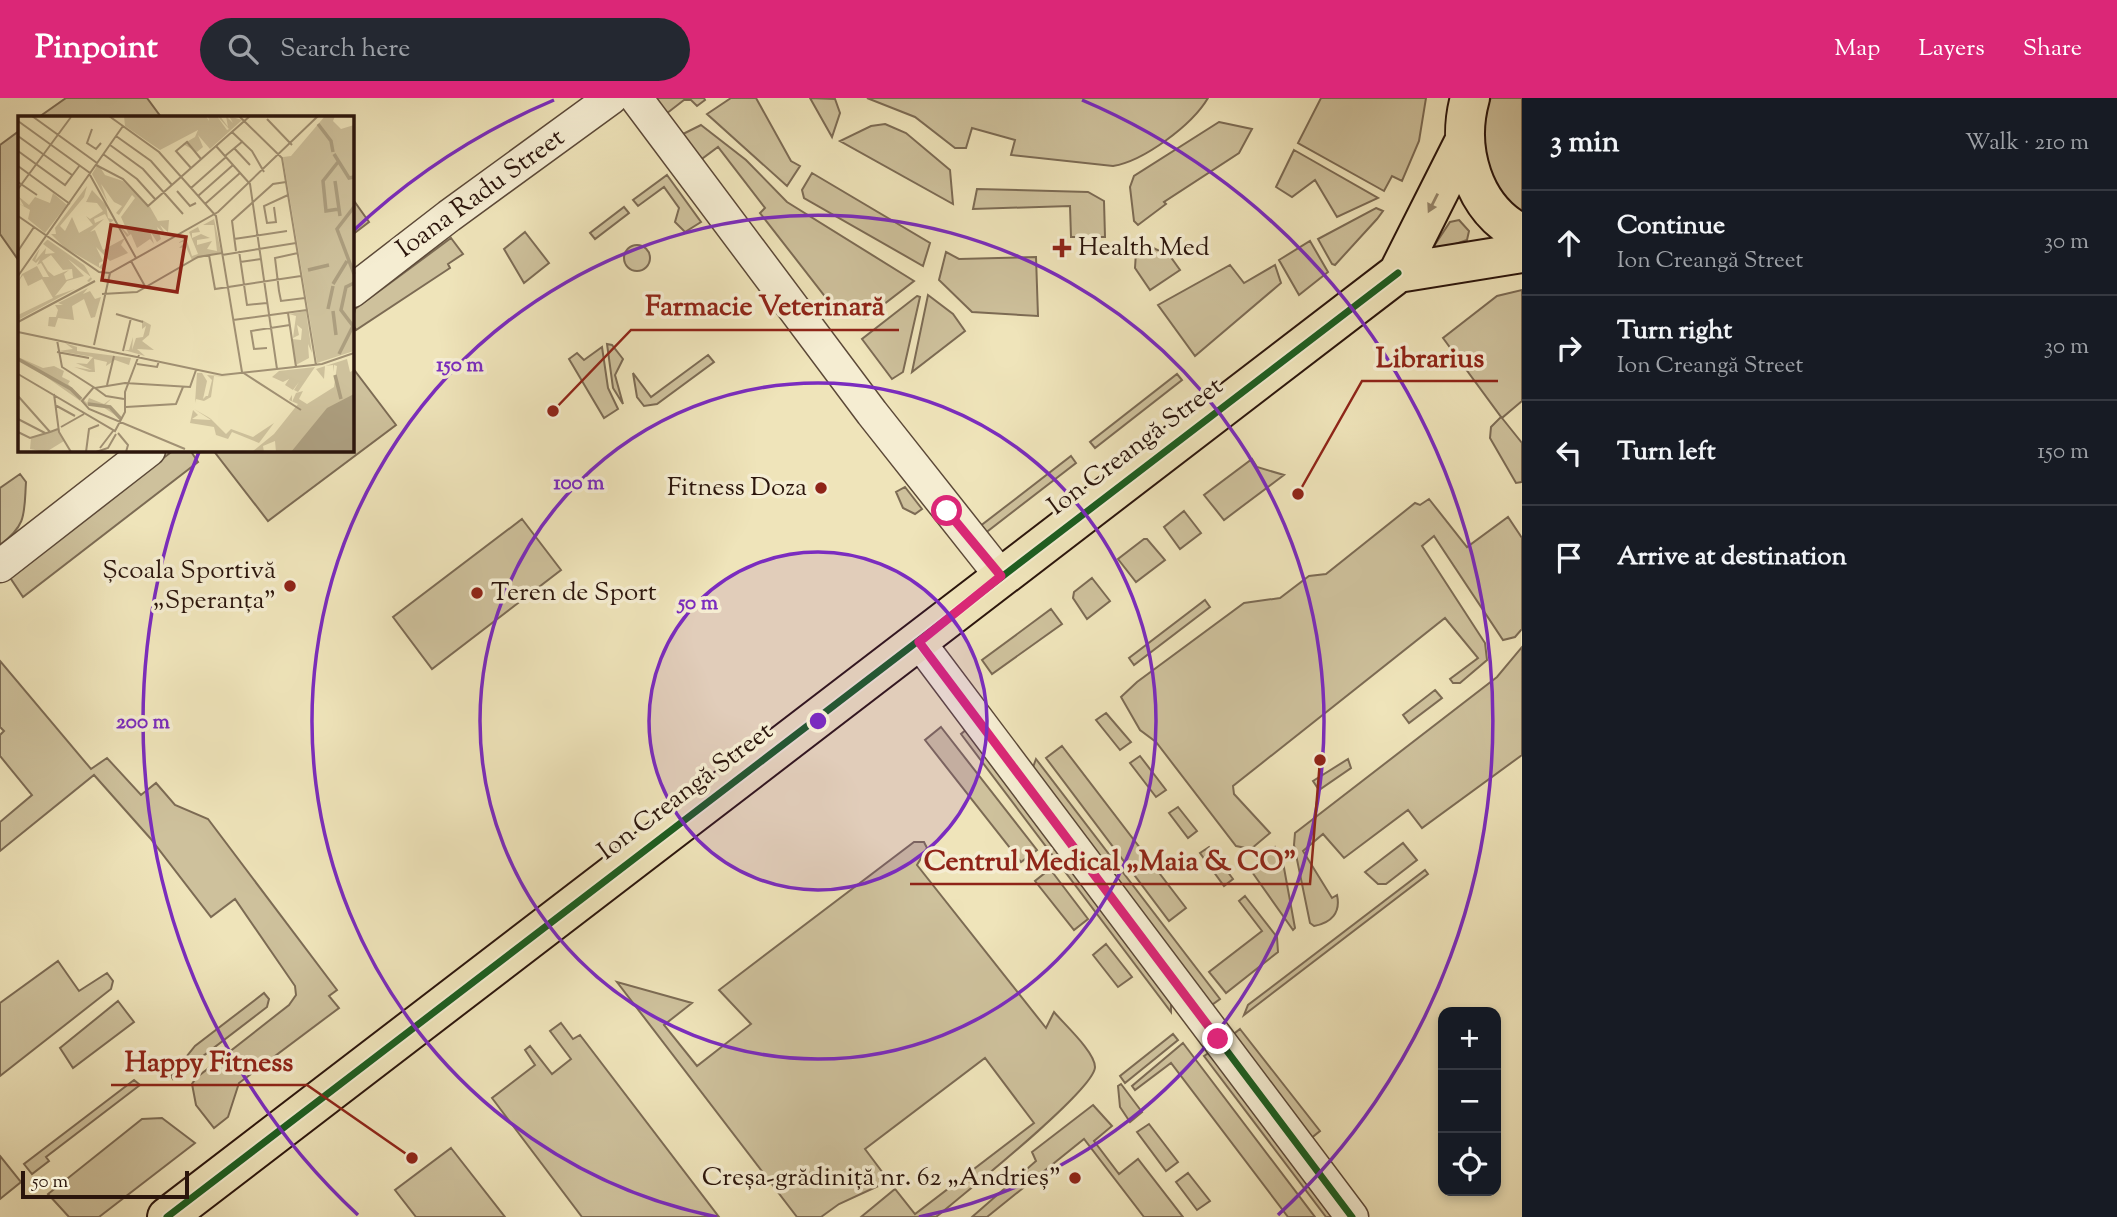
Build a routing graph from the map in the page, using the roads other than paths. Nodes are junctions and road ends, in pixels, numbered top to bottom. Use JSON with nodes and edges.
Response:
{"nodes":[{"id":1,"x":611,"y":98,"type":"edge"},
{"id":2,"x":636,"y":98,"type":"edge"},
{"id":3,"x":1470,"y":99,"type":"edge"},
{"id":4,"x":1464,"y":142,"type":"junction"},
{"id":5,"x":1522,"y":234,"type":"edge"},
{"id":6,"x":1522,"y":253,"type":"edge"},
{"id":7,"x":1398,"y":273,"type":"junction"},
{"id":8,"x":354,"y":289,"type":"edge"},
{"id":9,"x":146,"y":452,"type":"edge"},
{"id":10,"x":0,"y":566,"type":"edge"},
{"id":11,"x":1001,"y":576,"type":"junction"},
{"id":12,"x":919,"y":642,"type":"junction"},
{"id":13,"x":167,"y":1217,"type":"edge"},
{"id":14,"x":1352,"y":1217,"type":"edge"}],
"edges":[{"from":1,"to":8,"type":"street","name":"Ioana Radu Street"},
{"from":2,"to":11,"type":"street"},
{"from":3,"to":4,"type":"main road"},
{"from":4,"to":5,"type":"main road"},
{"from":4,"to":7,"type":"main road","name":"Ion Creangă Street","one_way":true},
{"from":6,"to":7,"type":"main road","name":"Ion Creangă Street"},
{"from":7,"to":11,"type":"main road","name":"Ion Creangă Street"},
{"from":9,"to":10,"type":"street"},
{"from":11,"to":12,"type":"main road","name":"Ion Creangă Street"},
{"from":12,"to":13,"type":"main road","name":"Ion Creangă Street"},
{"from":12,"to":14,"type":"street"}]}
